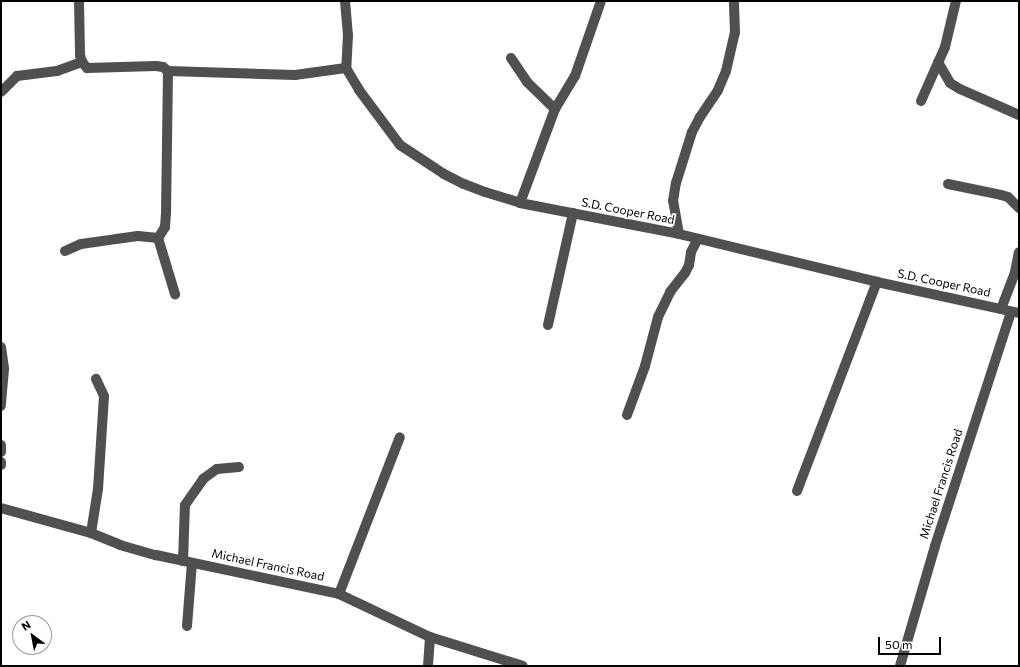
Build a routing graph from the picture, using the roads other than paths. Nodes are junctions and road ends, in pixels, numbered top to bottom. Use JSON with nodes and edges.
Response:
{"nodes":[{"id":1,"x":79,"y":1,"type":"edge"},
{"id":2,"x":345,"y":1,"type":"edge"},
{"id":3,"x":601,"y":1,"type":"edge"},
{"id":4,"x":734,"y":1,"type":"edge"},
{"id":5,"x":956,"y":1,"type":"edge"},
{"id":6,"x":511,"y":58,"type":"dead end"},
{"id":7,"x":82,"y":62,"type":"junction"},
{"id":8,"x":938,"y":62,"type":"junction"},
{"id":9,"x":346,"y":68,"type":"junction"},
{"id":10,"x":168,"y":71,"type":"junction"},
{"id":11,"x":1,"y":92,"type":"edge"},
{"id":12,"x":921,"y":101,"type":"dead end"},
{"id":13,"x":555,"y":109,"type":"junction"},
{"id":14,"x":1019,"y":115,"type":"edge"},
{"id":15,"x":948,"y":184,"type":"dead end"},
{"id":16,"x":520,"y":203,"type":"junction"},
{"id":17,"x":1019,"y":208,"type":"edge"},
{"id":18,"x":573,"y":213,"type":"junction"},
{"id":19,"x":678,"y":234,"type":"junction"},
{"id":20,"x":158,"y":238,"type":"junction"},
{"id":21,"x":698,"y":240,"type":"junction"},
{"id":22,"x":65,"y":251,"type":"dead end"},
{"id":23,"x":1019,"y":252,"type":"edge"},
{"id":24,"x":876,"y":282,"type":"junction"},
{"id":25,"x":175,"y":294,"type":"dead end"},
{"id":26,"x":1010,"y":311,"type":"edge"},
{"id":27,"x":548,"y":325,"type":"dead end"},
{"id":28,"x":1,"y":347,"type":"edge"},
{"id":29,"x":96,"y":379,"type":"dead end"},
{"id":30,"x":1,"y":406,"type":"edge"},
{"id":31,"x":627,"y":415,"type":"dead end"},
{"id":32,"x":400,"y":437,"type":"dead end"},
{"id":33,"x":1,"y":445,"type":"edge"},
{"id":34,"x":1,"y":452,"type":"edge"},
{"id":35,"x":1,"y":462,"type":"edge"},
{"id":36,"x":1,"y":465,"type":"edge"},
{"id":37,"x":239,"y":467,"type":"dead end"},
{"id":38,"x":797,"y":491,"type":"dead end"},
{"id":39,"x":1,"y":508,"type":"edge"},
{"id":40,"x":91,"y":533,"type":"junction"},
{"id":41,"x":187,"y":562,"type":"junction"},
{"id":42,"x":339,"y":594,"type":"junction"},
{"id":43,"x":187,"y":626,"type":"dead end"},
{"id":44,"x":430,"y":637,"type":"junction"},
{"id":45,"x":428,"y":666,"type":"edge"},
{"id":46,"x":523,"y":666,"type":"edge"},
{"id":47,"x":900,"y":666,"type":"edge"}],
"edges":[{"from":1,"to":7,"type":"street"},
{"from":2,"to":9,"type":"street"},
{"from":3,"to":13,"type":"street"},
{"from":4,"to":19,"type":"street"},
{"from":5,"to":8,"type":"street"},
{"from":6,"to":13,"type":"street"},
{"from":7,"to":10,"type":"street"},
{"from":7,"to":11,"type":"street"},
{"from":8,"to":12,"type":"street"},
{"from":8,"to":14,"type":"street"},
{"from":9,"to":10,"type":"street"},
{"from":9,"to":16,"type":"street","name":"S.D. Cooper Road"},
{"from":10,"to":20,"type":"street"},
{"from":13,"to":16,"type":"street"},
{"from":15,"to":17,"type":"street"},
{"from":16,"to":18,"type":"street","name":"S.D. Cooper Road"},
{"from":18,"to":19,"type":"street","name":"S.D. Cooper Road"},
{"from":18,"to":27,"type":"street"},
{"from":19,"to":21,"type":"street","name":"S.D. Cooper Road"},
{"from":20,"to":22,"type":"street"},
{"from":20,"to":25,"type":"street"},
{"from":21,"to":24,"type":"street","name":"S.D. Cooper Road"},
{"from":21,"to":31,"type":"street"},
{"from":23,"to":26,"type":"street","name":"Michael Francis Road"},
{"from":24,"to":26,"type":"street","name":"S.D. Cooper Road"},
{"from":24,"to":38,"type":"street"},
{"from":26,"to":47,"type":"street","name":"Michael Francis Road"},
{"from":28,"to":30,"type":"street"},
{"from":29,"to":40,"type":"street"},
{"from":32,"to":42,"type":"street"},
{"from":33,"to":34,"type":"street"},
{"from":35,"to":36,"type":"street"},
{"from":37,"to":41,"type":"street"},
{"from":39,"to":40,"type":"street","name":"Michael Francis Road"},
{"from":40,"to":41,"type":"street","name":"Michael Francis Road"},
{"from":41,"to":42,"type":"street","name":"Michael Francis Road"},
{"from":41,"to":43,"type":"street"},
{"from":42,"to":44,"type":"street","name":"Michael Francis Road"},
{"from":44,"to":45,"type":"street"},
{"from":44,"to":46,"type":"street","name":"Michael Francis Road"}]}
